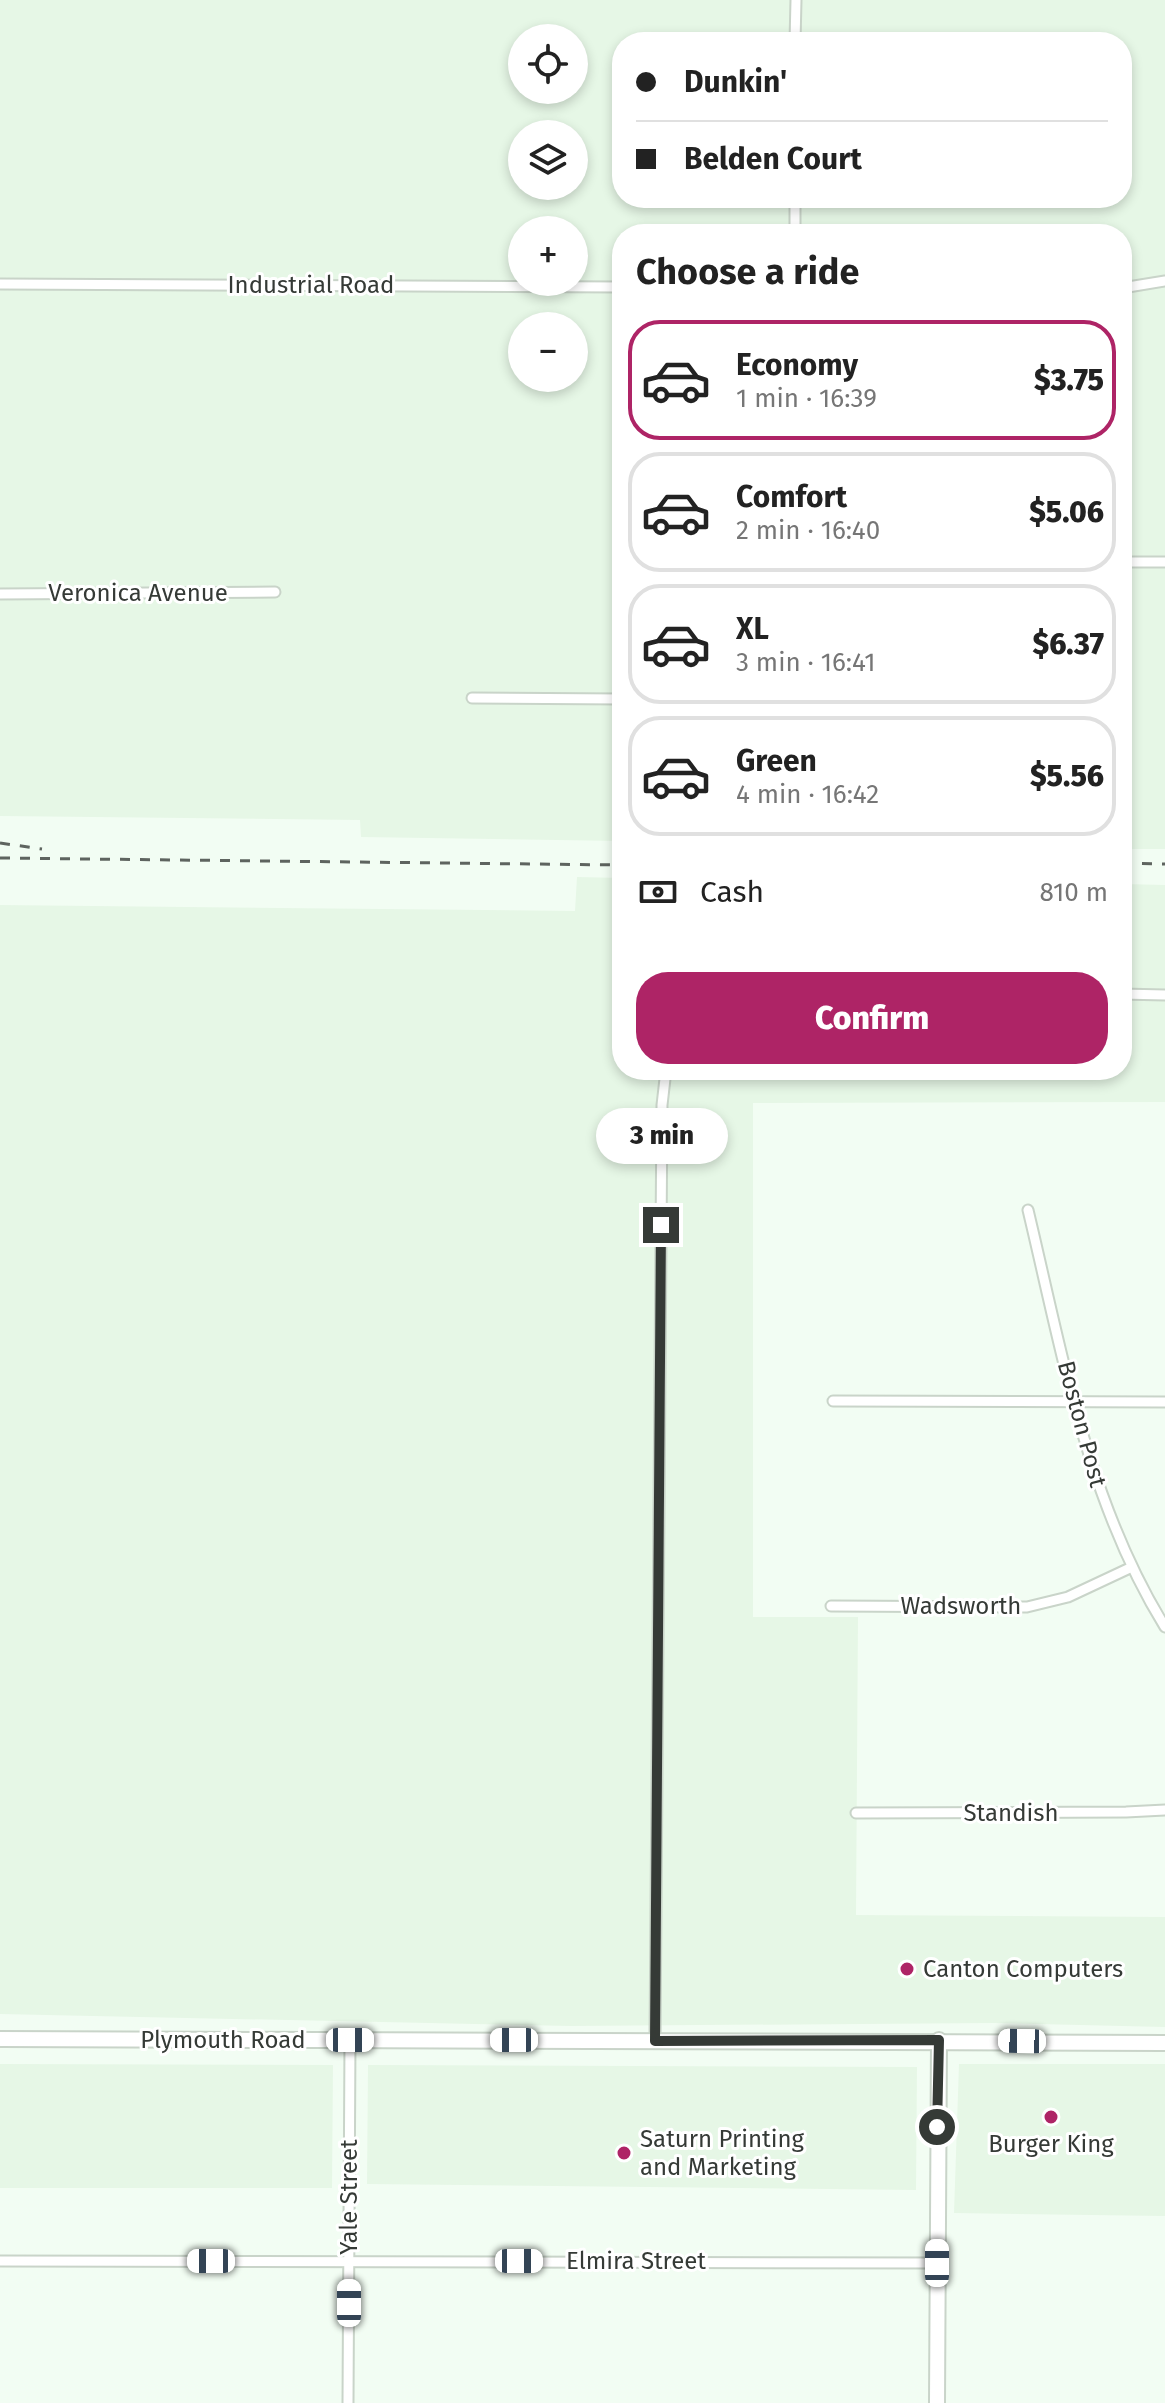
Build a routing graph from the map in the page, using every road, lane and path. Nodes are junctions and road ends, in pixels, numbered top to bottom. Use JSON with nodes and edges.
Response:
{"nodes":[{"id":1,"x":796,"y":0,"type":"edge"},
{"id":2,"x":795,"y":32,"type":"edge"},
{"id":3,"x":1165,"y":281,"type":"edge"},
{"id":4,"x":0,"y":284,"type":"edge"},
{"id":5,"x":1132,"y":286,"type":"edge"},
{"id":6,"x":612,"y":287,"type":"edge"},
{"id":7,"x":1132,"y":562,"type":"edge"},
{"id":8,"x":1165,"y":562,"type":"edge"},
{"id":9,"x":275,"y":592,"type":"dead end"},
{"id":10,"x":0,"y":594,"type":"edge"},
{"id":11,"x":472,"y":698,"type":"dead end"},
{"id":12,"x":612,"y":699,"type":"edge"},
{"id":13,"x":1132,"y":994,"type":"edge"},
{"id":14,"x":1165,"y":995,"type":"edge"},
{"id":15,"x":665,"y":1080,"type":"edge"},
{"id":16,"x":1028,"y":1210,"type":"dead end"},
{"id":17,"x":833,"y":1401,"type":"dead end"},
{"id":18,"x":1074,"y":1402,"type":"junction"},
{"id":19,"x":1165,"y":1402,"type":"edge"},
{"id":20,"x":1132,"y":1567,"type":"junction"},
{"id":21,"x":831,"y":1606,"type":"dead end"},
{"id":22,"x":1165,"y":1627,"type":"edge"},
{"id":23,"x":1165,"y":1810,"type":"edge"},
{"id":24,"x":856,"y":1813,"type":"dead end"},
{"id":25,"x":0,"y":2039,"type":"edge"},
{"id":26,"x":350,"y":2040,"type":"junction"},
{"id":27,"x":939,"y":2040,"type":"junction"},
{"id":28,"x":655,"y":2041,"type":"junction"},
{"id":29,"x":1165,"y":2043,"type":"edge"},
{"id":30,"x":349,"y":2260,"type":"junction"},
{"id":31,"x":0,"y":2261,"type":"edge"},
{"id":32,"x":937,"y":2263,"type":"junction"},
{"id":33,"x":348,"y":2403,"type":"edge"},
{"id":34,"x":937,"y":2403,"type":"edge"}],
"edges":[{"from":1,"to":2,"type":"street"},
{"from":3,"to":5,"type":"street"},
{"from":4,"to":6,"type":"street","name":"Industrial Road"},
{"from":7,"to":8,"type":"street"},
{"from":9,"to":10,"type":"street","name":"Veronica Avenue"},
{"from":11,"to":12,"type":"street"},
{"from":13,"to":14,"type":"street"},
{"from":15,"to":28,"type":"street"},
{"from":16,"to":18,"type":"street","name":"Boston Post"},
{"from":17,"to":18,"type":"street"},
{"from":18,"to":19,"type":"street"},
{"from":18,"to":20,"type":"street","name":"Boston Post"},
{"from":20,"to":21,"type":"street","name":"Wadsworth"},
{"from":20,"to":22,"type":"street","name":"Boston Post"},
{"from":23,"to":24,"type":"street","name":"Standish"},
{"from":25,"to":26,"type":"main road","name":"Plymouth Road"},
{"from":26,"to":28,"type":"main road","name":"Plymouth Road"},
{"from":26,"to":30,"type":"street","name":"Yale Street"},
{"from":27,"to":28,"type":"main road","name":"Plymouth Road"},
{"from":27,"to":29,"type":"main road","name":"Plymouth Road"},
{"from":27,"to":32,"type":"main road"},
{"from":30,"to":31,"type":"street","name":"Elmira Street"},
{"from":30,"to":32,"type":"street","name":"Elmira Street"},
{"from":30,"to":33,"type":"street","name":"Yale Street"},
{"from":32,"to":34,"type":"main road"}]}
